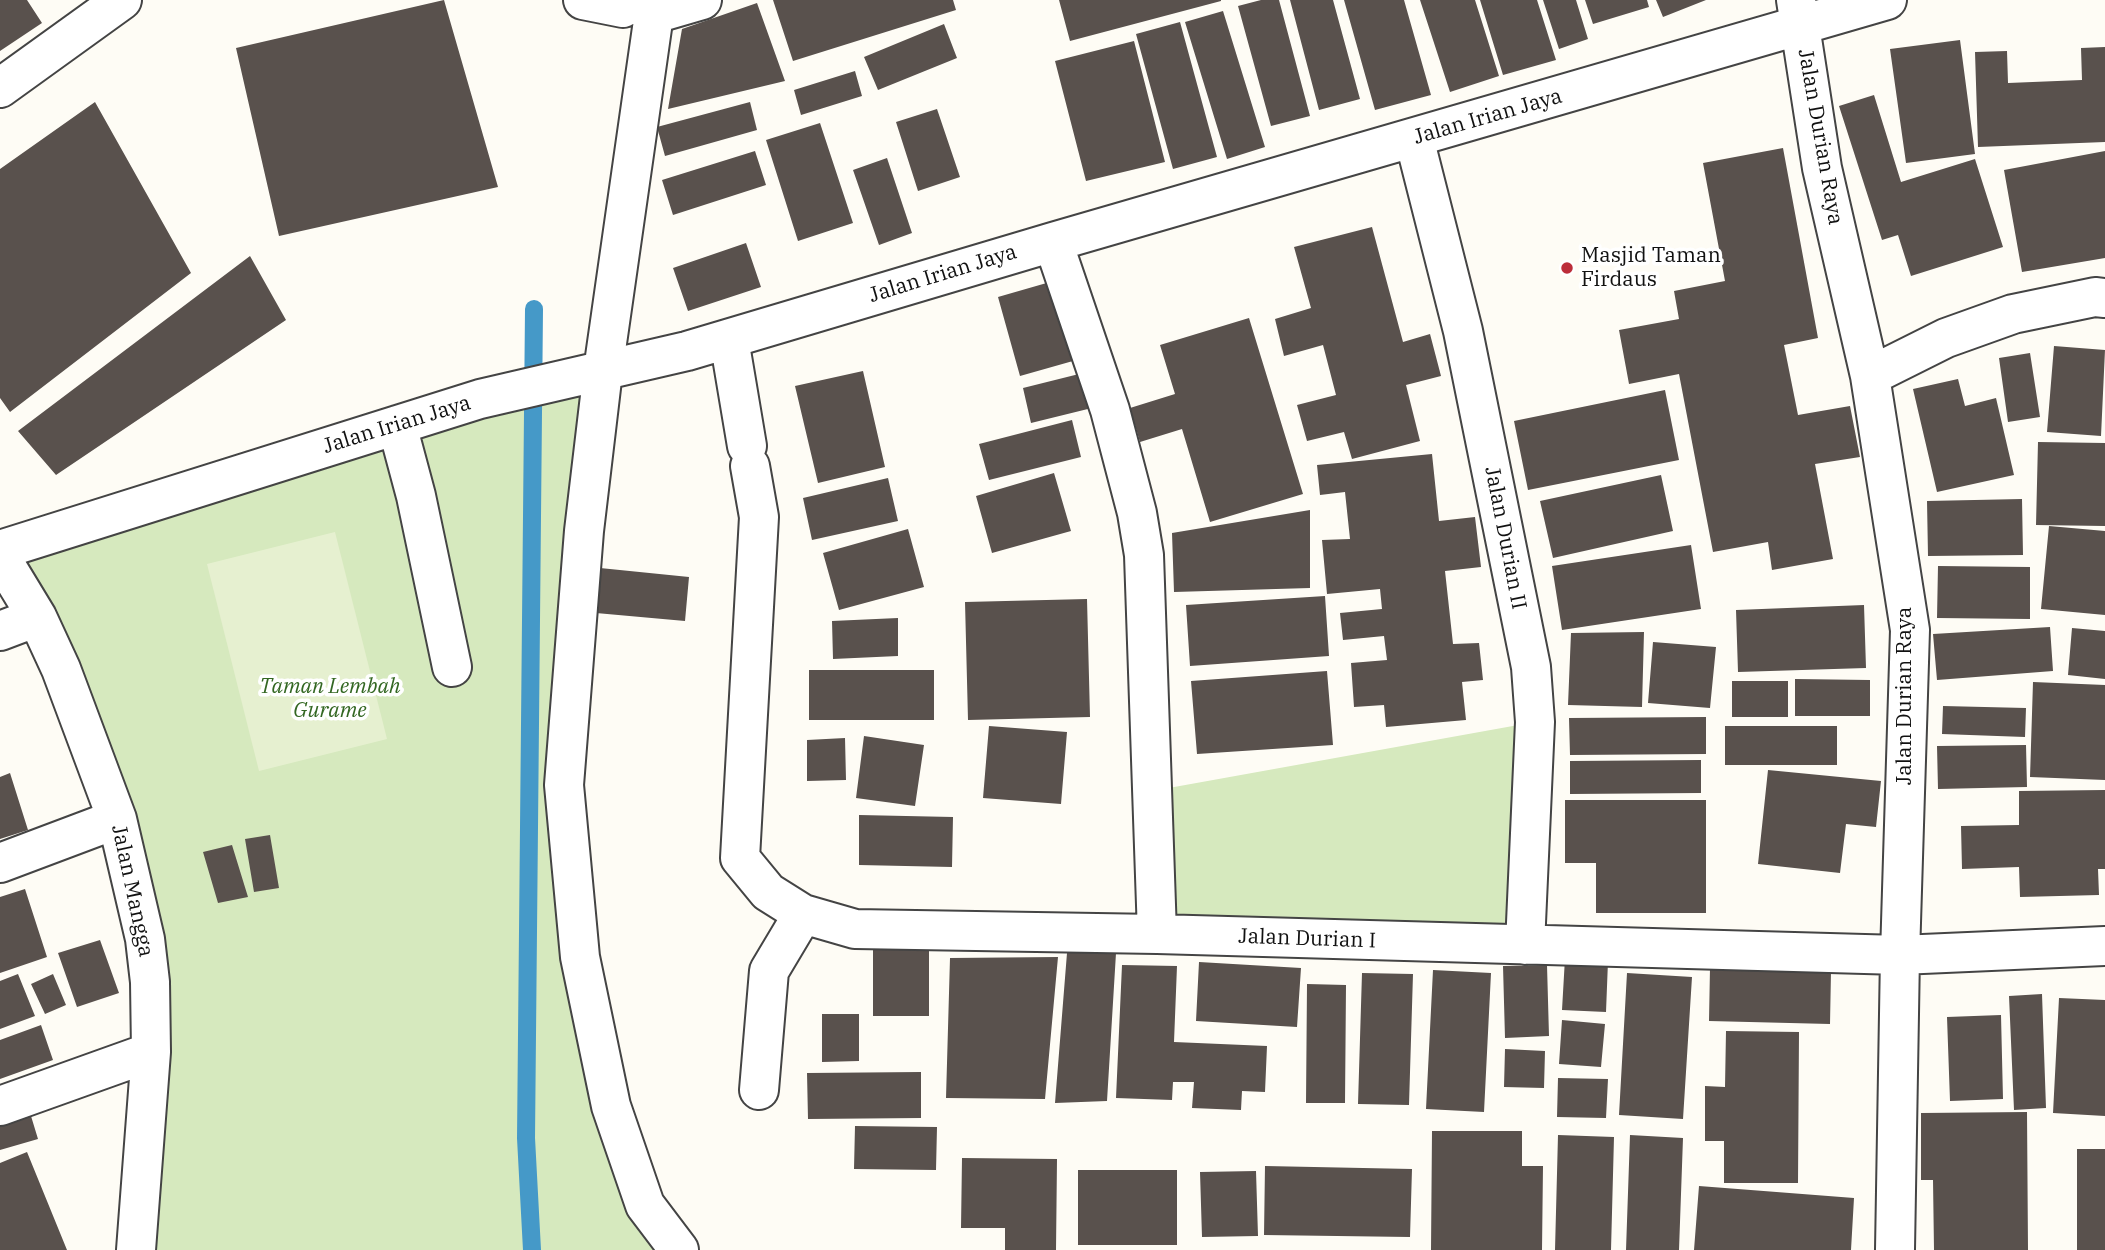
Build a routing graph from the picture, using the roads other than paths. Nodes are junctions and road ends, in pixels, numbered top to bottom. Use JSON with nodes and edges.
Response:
{"nodes":[{"id":1,"x":122,"y":0,"type":"edge"},
{"id":2,"x":583,"y":0,"type":"edge"},
{"id":3,"x":702,"y":0,"type":"edge"},
{"id":4,"x":1887,"y":0,"type":"edge"},
{"id":5,"x":645,"y":7,"type":"edge"},
{"id":6,"x":1798,"y":13,"type":"edge"},
{"id":7,"x":0,"y":88,"type":"edge"},
{"id":8,"x":1414,"y":138,"type":"junction"},
{"id":9,"x":1053,"y":242,"type":"junction"},
{"id":10,"x":2105,"y":298,"type":"edge"},
{"id":11,"x":729,"y":339,"type":"junction"},
{"id":12,"x":603,"y":370,"type":"junction"},
{"id":13,"x":1870,"y":376,"type":"junction"},
{"id":14,"x":397,"y":425,"type":"junction"},
{"id":15,"x":0,"y":550,"type":"edge"},
{"id":16,"x":0,"y":556,"type":"edge"},
{"id":17,"x":37,"y":617,"type":"junction"},
{"id":18,"x":0,"y":631,"type":"edge"},
{"id":19,"x":452,"y":667,"type":"dead end"},
{"id":20,"x":117,"y":819,"type":"junction"},
{"id":21,"x":0,"y":863,"type":"edge"},
{"id":22,"x":803,"y":914,"type":"junction"},
{"id":23,"x":1157,"y":934,"type":"junction"},
{"id":24,"x":1525,"y":945,"type":"junction"},
{"id":25,"x":2105,"y":946,"type":"edge"},
{"id":26,"x":1899,"y":955,"type":"junction"},
{"id":27,"x":151,"y":1052,"type":"junction"},
{"id":28,"x":759,"y":1090,"type":"dead end"},
{"id":29,"x":0,"y":1106,"type":"edge"},
{"id":30,"x":136,"y":1250,"type":"edge"},
{"id":31,"x":679,"y":1250,"type":"edge"},
{"id":32,"x":1895,"y":1250,"type":"edge"}],
"edges":[{"from":1,"to":7,"type":"street"},
{"from":2,"to":5,"type":"street"},
{"from":3,"to":5,"type":"street"},
{"from":4,"to":6,"type":"street","name":"Jalan Irian Jaya"},
{"from":5,"to":12,"type":"street"},
{"from":6,"to":8,"type":"street","name":"Jalan Irian Jaya"},
{"from":6,"to":13,"type":"street","name":"Jalan Durian Raya"},
{"from":8,"to":9,"type":"street","name":"Jalan Irian Jaya"},
{"from":8,"to":24,"type":"street","name":"Jalan Durian II"},
{"from":9,"to":11,"type":"street","name":"Jalan Irian Jaya"},
{"from":9,"to":23,"type":"street"},
{"from":10,"to":13,"type":"street"},
{"from":11,"to":12,"type":"street","name":"Jalan Irian Jaya"},
{"from":11,"to":22,"type":"street","name":"Jalan Durian I"},
{"from":12,"to":14,"type":"street","name":"Jalan Irian Jaya"},
{"from":12,"to":31,"type":"street"},
{"from":13,"to":26,"type":"street","name":"Jalan Durian Raya"},
{"from":14,"to":15,"type":"street","name":"Jalan Irian Jaya"},
{"from":14,"to":19,"type":"street"},
{"from":16,"to":17,"type":"street","name":"Jalan Mangga"},
{"from":17,"to":18,"type":"street"},
{"from":17,"to":20,"type":"street","name":"Jalan Mangga"},
{"from":20,"to":21,"type":"street"},
{"from":20,"to":27,"type":"street","name":"Jalan Mangga"},
{"from":22,"to":23,"type":"street","name":"Jalan Durian I"},
{"from":22,"to":28,"type":"street"},
{"from":23,"to":24,"type":"street","name":"Jalan Durian I"},
{"from":24,"to":26,"type":"street","name":"Jalan Durian I"},
{"from":25,"to":26,"type":"street","name":"Jalan Durian I"},
{"from":26,"to":32,"type":"street","name":"Jalan Durian Raya"},
{"from":27,"to":29,"type":"street"},
{"from":27,"to":30,"type":"street","name":"Jalan Mangga"}]}
